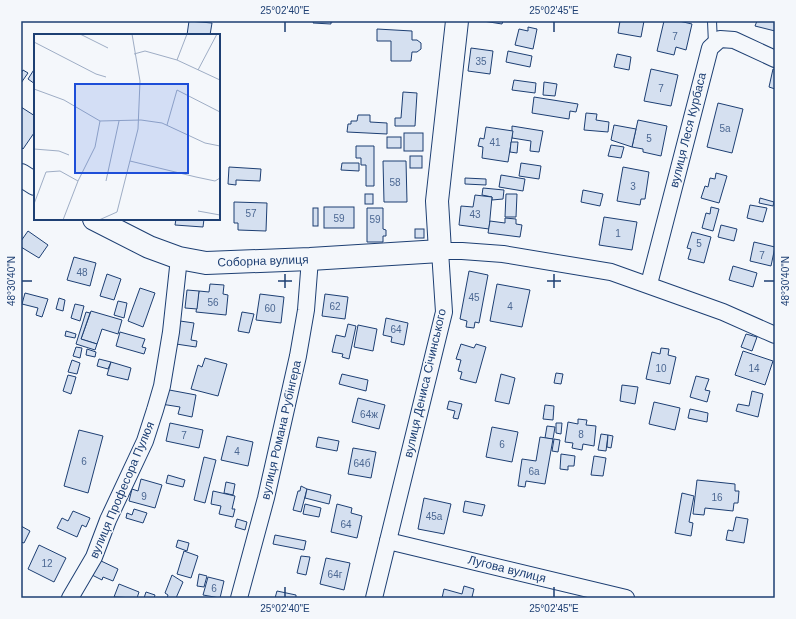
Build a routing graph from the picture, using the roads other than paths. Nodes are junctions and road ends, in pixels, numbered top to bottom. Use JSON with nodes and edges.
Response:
{"nodes":[{"id":1,"x":457,"y":21,"type":"edge"},
{"id":2,"x":712,"y":21,"type":"edge"},
{"id":3,"x":713,"y":44,"type":"junction"},
{"id":4,"x":775,"y":59,"type":"edge"},
{"id":5,"x":21,"y":175,"type":"edge"},
{"id":6,"x":34,"y":183,"type":"edge"},
{"id":7,"x":96,"y":220,"type":"edge"},
{"id":8,"x":440,"y":251,"type":"junction"},
{"id":9,"x":179,"y":258,"type":"junction"},
{"id":10,"x":310,"y":259,"type":"junction"},
{"id":11,"x":649,"y":284,"type":"junction"},
{"id":12,"x":775,"y":335,"type":"edge"},
{"id":13,"x":388,"y":540,"type":"junction"},
{"id":14,"x":70,"y":598,"type":"edge"},
{"id":15,"x":239,"y":598,"type":"edge"},
{"id":16,"x":374,"y":598,"type":"edge"},
{"id":17,"x":626,"y":598,"type":"edge"}],
"edges":[{"from":1,"to":8,"type":"street","name":"вулиця Дениса Січинського"},
{"from":2,"to":3,"type":"lane"},
{"from":3,"to":4,"type":"street"},
{"from":3,"to":11,"type":"street","name":"вулиця Леся Курбаса"},
{"from":5,"to":6,"type":"street"},
{"from":7,"to":9,"type":"street","name":"Соборна вулиця"},
{"from":8,"to":10,"type":"street","name":"Соборна вулиця"},
{"from":8,"to":11,"type":"street"},
{"from":8,"to":13,"type":"street","name":"вулиця Дениса Січинського"},
{"from":9,"to":10,"type":"street","name":"Соборна вулиця"},
{"from":9,"to":14,"type":"street","name":"вулиця Професора Пулюя"},
{"from":10,"to":15,"type":"street","name":"вулиця Романа Рубінгера"},
{"from":11,"to":12,"type":"street"},
{"from":13,"to":16,"type":"street","name":"вулиця Дениса Січинського"},
{"from":13,"to":17,"type":"street","name":"Лугова вулиця"}]}
